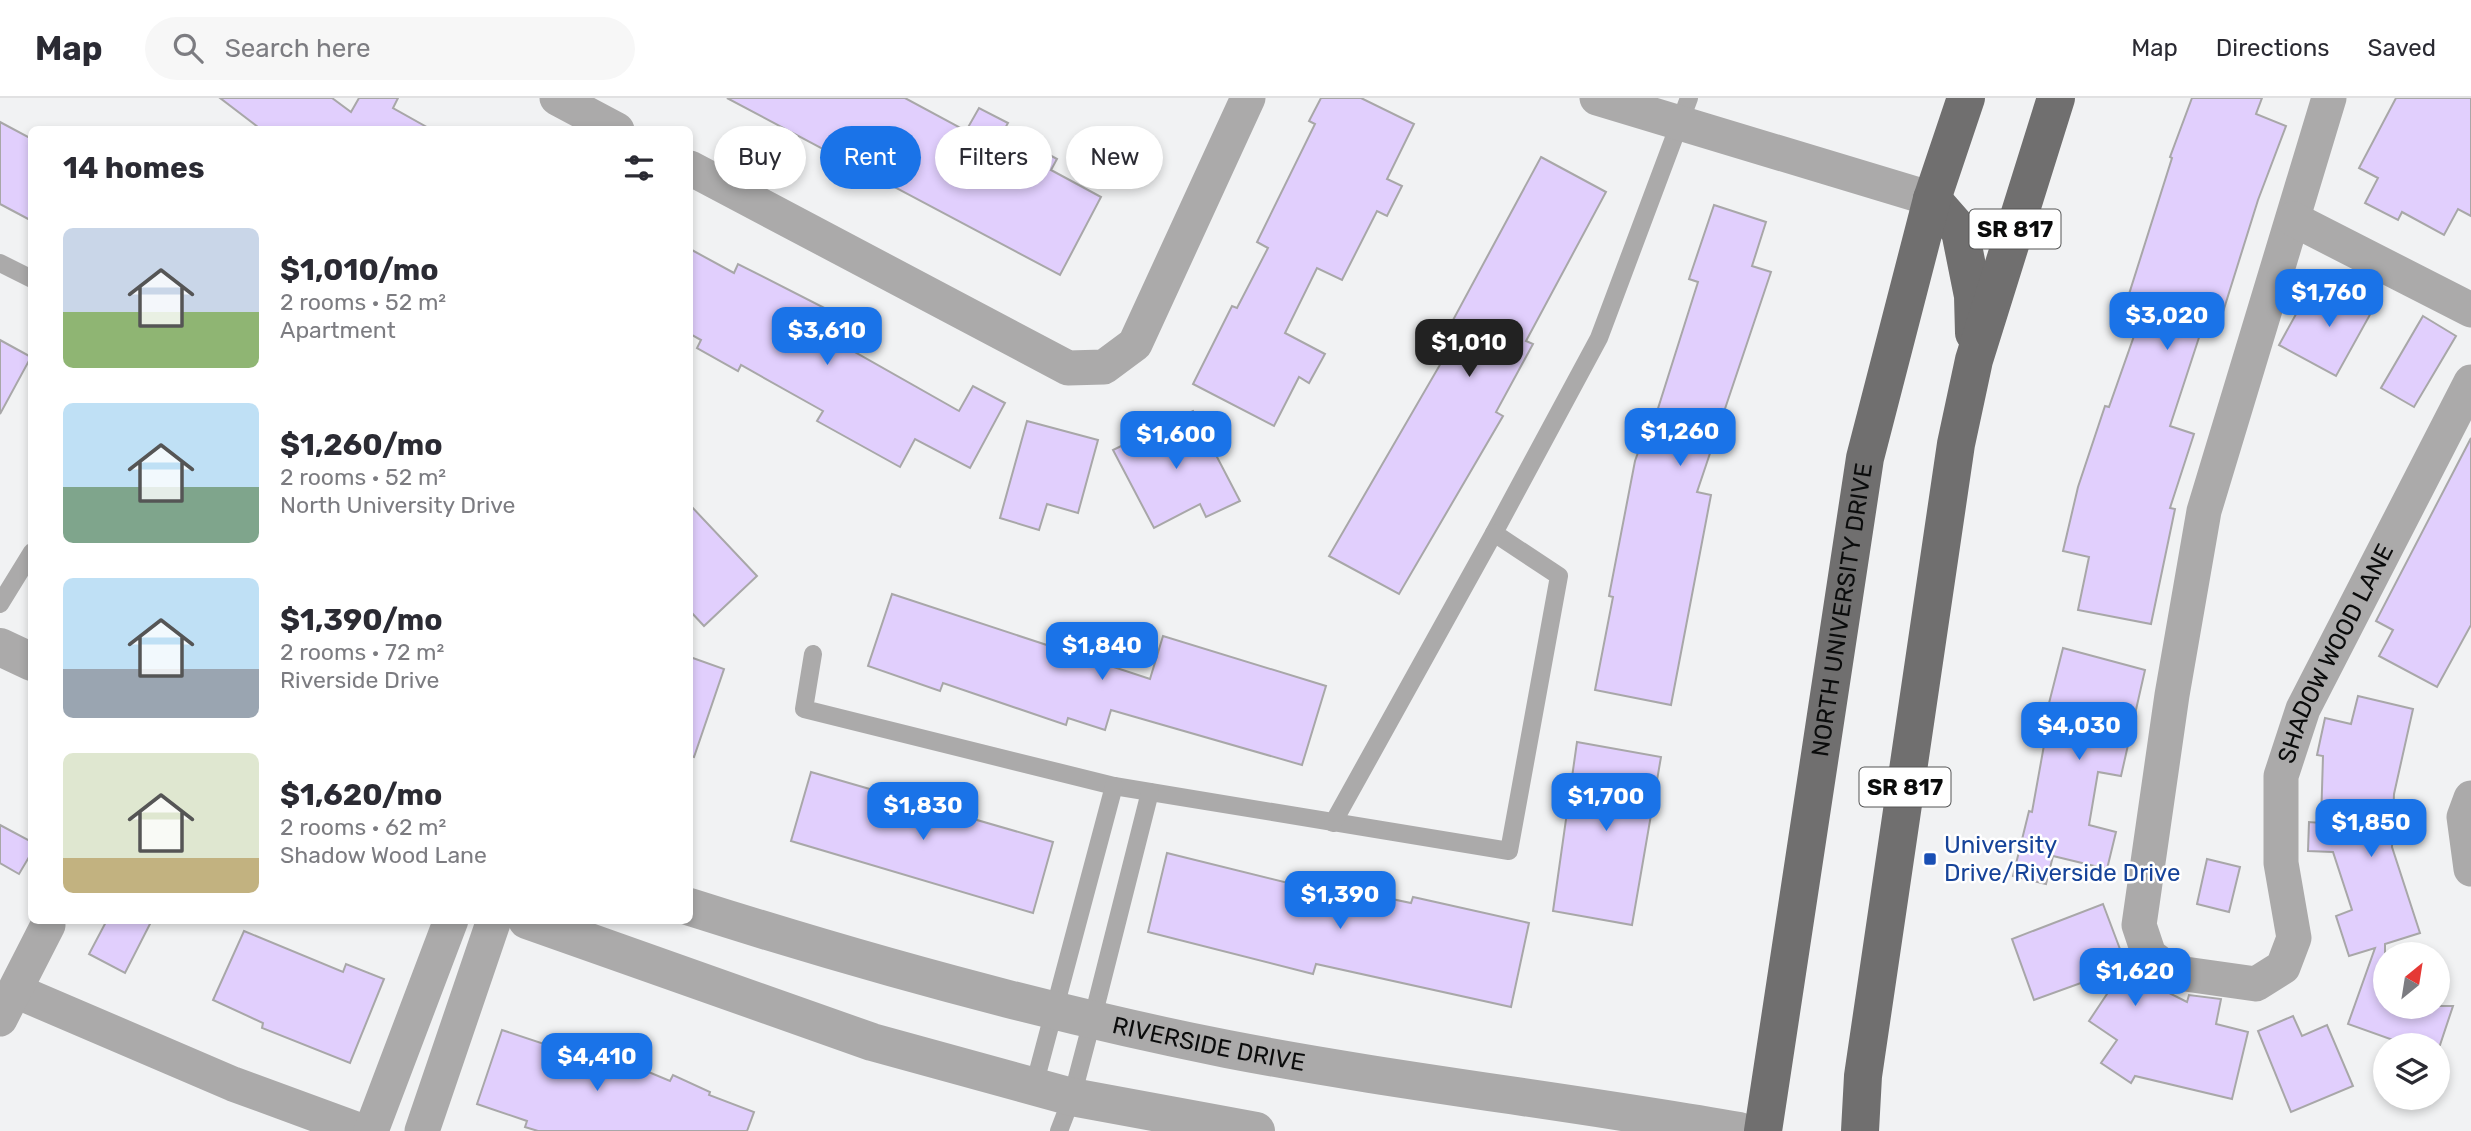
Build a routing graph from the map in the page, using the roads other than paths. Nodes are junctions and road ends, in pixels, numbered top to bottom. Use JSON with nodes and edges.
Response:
{"nodes":[{"id":1,"x":557,"y":98,"type":"edge"},
{"id":2,"x":1248,"y":98,"type":"edge"},
{"id":3,"x":1597,"y":98,"type":"edge"},
{"id":4,"x":1966,"y":98,"type":"edge"},
{"id":5,"x":2056,"y":98,"type":"edge"},
{"id":6,"x":2329,"y":98,"type":"edge"},
{"id":7,"x":1684,"y":111,"type":"edge"},
{"id":8,"x":610,"y":126,"type":"edge"},
{"id":9,"x":693,"y":170,"type":"edge"},
{"id":10,"x":1932,"y":199,"type":"junction"},
{"id":11,"x":2293,"y":219,"type":"junction"},
{"id":12,"x":0,"y":263,"type":"edge"},
{"id":13,"x":28,"y":277,"type":"edge"},
{"id":14,"x":2471,"y":310,"type":"edge"},
{"id":15,"x":1974,"y":360,"type":"junction"},
{"id":16,"x":2471,"y":382,"type":"edge"},
{"id":17,"x":1494,"y":533,"type":"junction"},
{"id":18,"x":28,"y":558,"type":"edge"},
{"id":19,"x":0,"y":604,"type":"edge"},
{"id":20,"x":0,"y":647,"type":"edge"},
{"id":21,"x":813,"y":654,"type":"dead end"},
{"id":22,"x":28,"y":660,"type":"edge"},
{"id":23,"x":1114,"y":786,"type":"junction"},
{"id":24,"x":1150,"y":792,"type":"junction"},
{"id":25,"x":2471,"y":798,"type":"edge"},
{"id":26,"x":1333,"y":823,"type":"junction"},
{"id":27,"x":2471,"y":869,"type":"edge"},
{"id":28,"x":693,"y":908,"type":"edge"},
{"id":29,"x":449,"y":924,"type":"edge"},
{"id":30,"x":493,"y":924,"type":"edge"},
{"id":31,"x":538,"y":924,"type":"edge"},
{"id":32,"x":48,"y":925,"type":"dead end"},
{"id":33,"x":8,"y":1005,"type":"edge"},
{"id":34,"x":1053,"y":1011,"type":"junction"},
{"id":35,"x":1092,"y":1021,"type":"junction"},
{"id":36,"x":1034,"y":1086,"type":"junction"},
{"id":37,"x":1065,"y":1114,"type":"edge"},
{"id":38,"x":361,"y":1131,"type":"edge"},
{"id":39,"x":371,"y":1131,"type":"edge"},
{"id":40,"x":422,"y":1131,"type":"edge"},
{"id":41,"x":1256,"y":1131,"type":"edge"},
{"id":42,"x":1739,"y":1131,"type":"edge"},
{"id":43,"x":1763,"y":1131,"type":"edge"},
{"id":44,"x":1860,"y":1131,"type":"edge"}],
"edges":[{"from":1,"to":8,"type":"street"},
{"from":2,"to":9,"type":"street"},
{"from":3,"to":7,"type":"street"},
{"from":4,"to":10,"type":"main road","name":"NORTH UNIVERSITY DRIVE"},
{"from":5,"to":15,"type":"main road","number":"SR 817"},
{"from":6,"to":11,"type":"street","name":"SHADOW WOOD LANE"},
{"from":7,"to":10,"type":"street"},
{"from":7,"to":17,"type":"lane"},
{"from":10,"to":15,"type":"main road"},
{"from":10,"to":43,"type":"main road","name":"NORTH UNIVERSITY DRIVE"},
{"from":11,"to":14,"type":"street"},
{"from":11,"to":16,"type":"street","name":"SHADOW WOOD LANE"},
{"from":12,"to":13,"type":"lane"},
{"from":15,"to":44,"type":"main road","number":"SR 817"},
{"from":17,"to":26,"type":"lane"},
{"from":17,"to":26,"type":"lane"},
{"from":18,"to":19,"type":"lane"},
{"from":20,"to":22,"type":"street"},
{"from":21,"to":23,"type":"lane"},
{"from":23,"to":24,"type":"lane"},
{"from":23,"to":34,"type":"lane"},
{"from":24,"to":26,"type":"lane"},
{"from":24,"to":35,"type":"lane"},
{"from":25,"to":27,"type":"street"},
{"from":28,"to":34,"type":"street","name":"RIVERSIDE DRIVE"},
{"from":29,"to":39,"type":"street"},
{"from":30,"to":40,"type":"street"},
{"from":31,"to":36,"type":"street"},
{"from":32,"to":33,"type":"street"},
{"from":33,"to":38,"type":"street"},
{"from":34,"to":35,"type":"street","name":"RIVERSIDE DRIVE"},
{"from":34,"to":36,"type":"lane"},
{"from":35,"to":37,"type":"lane"},
{"from":35,"to":42,"type":"street","name":"RIVERSIDE DRIVE"},
{"from":36,"to":37,"type":"street"},
{"from":37,"to":41,"type":"street"}]}
